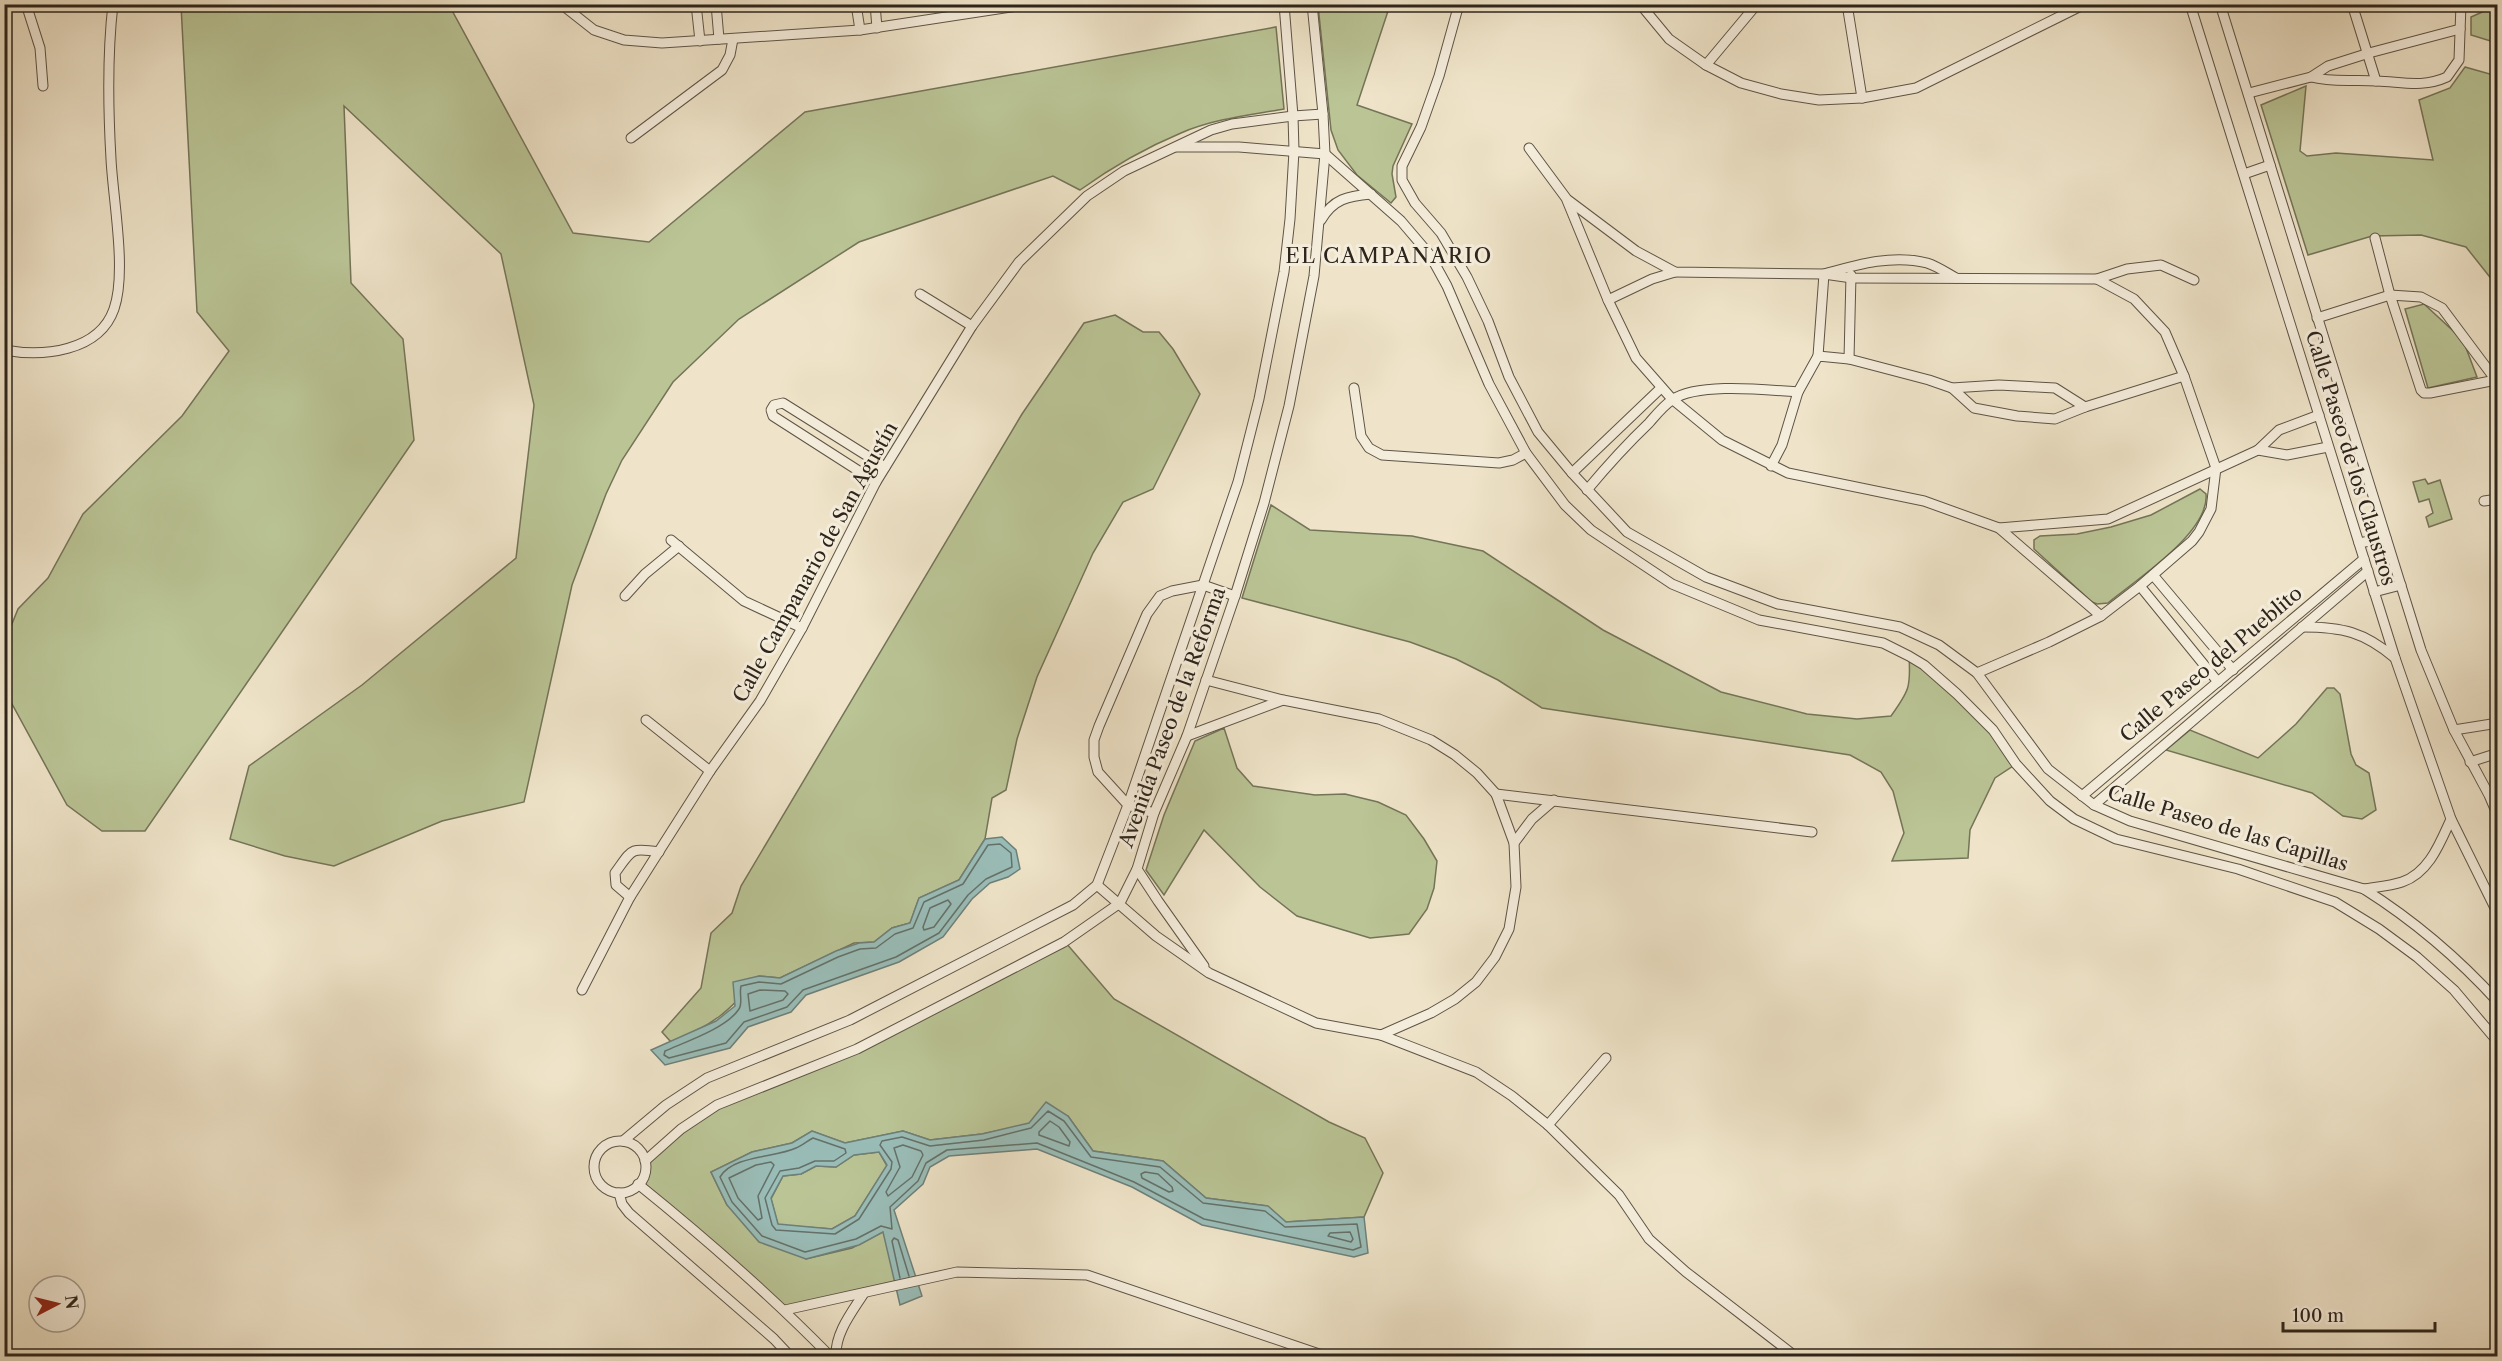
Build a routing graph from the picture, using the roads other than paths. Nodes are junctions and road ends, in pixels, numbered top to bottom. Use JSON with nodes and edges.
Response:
{"nodes":[{"id":1,"x":26,"y":4,"type":"edge"},
{"id":2,"x":114,"y":4,"type":"edge"},
{"id":3,"x":561,"y":4,"type":"edge"},
{"id":4,"x":696,"y":4,"type":"edge"},
{"id":5,"x":716,"y":4,"type":"edge"},
{"id":6,"x":856,"y":4,"type":"edge"},
{"id":7,"x":875,"y":4,"type":"edge"},
{"id":8,"x":1031,"y":4,"type":"edge"},
{"id":9,"x":1284,"y":4,"type":"edge"},
{"id":10,"x":1312,"y":4,"type":"edge"},
{"id":11,"x":1459,"y":4,"type":"edge"},
{"id":12,"x":1640,"y":4,"type":"edge"},
{"id":13,"x":1757,"y":4,"type":"edge"},
{"id":14,"x":1847,"y":4,"type":"edge"},
{"id":15,"x":2063,"y":4,"type":"edge"},
{"id":16,"x":2085,"y":4,"type":"edge"},
{"id":17,"x":2190,"y":4,"type":"edge"},
{"id":18,"x":2220,"y":4,"type":"edge"},
{"id":19,"x":2352,"y":4,"type":"edge"},
{"id":20,"x":2461,"y":4,"type":"edge"},
{"id":21,"x":1014,"y":6,"type":"edge"},
{"id":22,"x":2067,"y":14,"type":"junction"},
{"id":23,"x":877,"y":28,"type":"junction"},
{"id":24,"x":2460,"y":29,"type":"junction"},
{"id":25,"x":860,"y":30,"type":"junction"},
{"id":26,"x":719,"y":39,"type":"junction"},
{"id":27,"x":733,"y":39,"type":"junction"},
{"id":28,"x":700,"y":41,"type":"junction"},
{"id":29,"x":2369,"y":53,"type":"junction"},
{"id":30,"x":1706,"y":65,"type":"junction"},
{"id":31,"x":2311,"y":77,"type":"junction"},
{"id":32,"x":2376,"y":81,"type":"junction"},
{"id":33,"x":43,"y":86,"type":"dead end"},
{"id":34,"x":2249,"y":93,"type":"junction"},
{"id":35,"x":1862,"y":98,"type":"junction"},
{"id":36,"x":1323,"y":114,"type":"junction"},
{"id":37,"x":1293,"y":116,"type":"junction"},
{"id":38,"x":631,"y":138,"type":"dead end"},
{"id":39,"x":1178,"y":147,"type":"junction"},
{"id":40,"x":1530,"y":148,"type":"dead end"},
{"id":41,"x":1294,"y":151,"type":"junction"},
{"id":42,"x":1325,"y":154,"type":"junction"},
{"id":43,"x":2270,"y":165,"type":"junction"},
{"id":44,"x":2244,"y":174,"type":"junction"},
{"id":45,"x":1371,"y":194,"type":"junction"},
{"id":46,"x":1566,"y":198,"type":"junction"},
{"id":47,"x":1320,"y":222,"type":"junction"},
{"id":48,"x":2375,"y":238,"type":"dead end"},
{"id":49,"x":1850,"y":267,"type":"junction"},
{"id":50,"x":1675,"y":272,"type":"junction"},
{"id":51,"x":1824,"y":274,"type":"junction"},
{"id":52,"x":1851,"y":278,"type":"junction"},
{"id":53,"x":1958,"y":279,"type":"junction"},
{"id":54,"x":2097,"y":279,"type":"junction"},
{"id":55,"x":2194,"y":280,"type":"dead end"},
{"id":56,"x":920,"y":294,"type":"dead end"},
{"id":57,"x":2390,"y":295,"type":"junction"},
{"id":58,"x":1608,"y":300,"type":"junction"},
{"id":59,"x":2317,"y":318,"type":"junction"},
{"id":60,"x":972,"y":326,"type":"junction"},
{"id":61,"x":4,"y":350,"type":"edge"},
{"id":62,"x":1818,"y":356,"type":"junction"},
{"id":63,"x":1849,"y":359,"type":"junction"},
{"id":64,"x":2184,"y":376,"type":"junction"},
{"id":65,"x":2497,"y":381,"type":"edge"},
{"id":66,"x":1354,"y":388,"type":"dead end"},
{"id":67,"x":1661,"y":388,"type":"junction"},
{"id":68,"x":1952,"y":388,"type":"junction"},
{"id":69,"x":1798,"y":392,"type":"junction"},
{"id":70,"x":1672,"y":399,"type":"junction"},
{"id":71,"x":2085,"y":407,"type":"junction"},
{"id":72,"x":2319,"y":415,"type":"junction"},
{"id":73,"x":2328,"y":447,"type":"junction"},
{"id":74,"x":2258,"y":450,"type":"junction"},
{"id":75,"x":1526,"y":453,"type":"junction"},
{"id":76,"x":1771,"y":466,"type":"junction"},
{"id":77,"x":885,"y":467,"type":"junction"},
{"id":78,"x":2216,"y":468,"type":"junction"},
{"id":79,"x":1572,"y":473,"type":"junction"},
{"id":80,"x":876,"y":482,"type":"junction"},
{"id":81,"x":1587,"y":490,"type":"junction"},
{"id":82,"x":2498,"y":498,"type":"edge"},
{"id":83,"x":2484,"y":501,"type":"dead end"},
{"id":84,"x":1999,"y":528,"type":"junction"},
{"id":85,"x":2386,"y":538,"type":"junction"},
{"id":86,"x":2359,"y":543,"type":"junction"},
{"id":87,"x":2364,"y":559,"type":"junction"},
{"id":88,"x":2368,"y":571,"type":"junction"},
{"id":89,"x":2153,"y":575,"type":"junction"},
{"id":90,"x":1203,"y":585,"type":"junction"},
{"id":91,"x":2401,"y":585,"type":"junction"},
{"id":92,"x":2140,"y":586,"type":"junction"},
{"id":93,"x":2374,"y":592,"type":"junction"},
{"id":94,"x":625,"y":596,"type":"dead end"},
{"id":95,"x":1235,"y":596,"type":"junction"},
{"id":96,"x":2101,"y":616,"type":"junction"},
{"id":97,"x":2302,"y":627,"type":"junction"},
{"id":98,"x":802,"y":628,"type":"junction"},
{"id":99,"x":2265,"y":642,"type":"junction"},
{"id":100,"x":2272,"y":651,"type":"junction"},
{"id":101,"x":2395,"y":658,"type":"junction"},
{"id":102,"x":2233,"y":669,"type":"junction"},
{"id":103,"x":1977,"y":674,"type":"junction"},
{"id":104,"x":1206,"y":680,"type":"junction"},
{"id":105,"x":2218,"y":682,"type":"junction"},
{"id":106,"x":1283,"y":700,"type":"junction"},
{"id":107,"x":2193,"y":701,"type":"junction"},
{"id":108,"x":2202,"y":711,"type":"junction"},
{"id":109,"x":646,"y":720,"type":"dead end"},
{"id":110,"x":2498,"y":723,"type":"edge"},
{"id":111,"x":2454,"y":730,"type":"junction"},
{"id":112,"x":1187,"y":736,"type":"junction"},
{"id":113,"x":2498,"y":753,"type":"edge"},
{"id":114,"x":2470,"y":762,"type":"junction"},
{"id":115,"x":710,"y":771,"type":"junction"},
{"id":116,"x":1496,"y":794,"type":"junction"},
{"id":117,"x":2082,"y":796,"type":"junction"},
{"id":118,"x":1554,"y":800,"type":"junction"},
{"id":119,"x":1128,"y":805,"type":"junction"},
{"id":120,"x":2094,"y":805,"type":"junction"},
{"id":121,"x":1154,"y":813,"type":"junction"},
{"id":122,"x":2498,"y":816,"type":"edge"},
{"id":123,"x":2451,"y":819,"type":"junction"},
{"id":124,"x":1812,"y":832,"type":"dead end"},
{"id":125,"x":1514,"y":843,"type":"junction"},
{"id":126,"x":659,"y":852,"type":"junction"},
{"id":127,"x":1137,"y":869,"type":"junction"},
{"id":128,"x":1097,"y":885,"type":"junction"},
{"id":129,"x":2364,"y":889,"type":"junction"},
{"id":130,"x":630,"y":897,"type":"junction"},
{"id":131,"x":1120,"y":903,"type":"junction"},
{"id":132,"x":2498,"y":914,"type":"edge"},
{"id":133,"x":1209,"y":973,"type":"junction"},
{"id":134,"x":582,"y":990,"type":"dead end"},
{"id":135,"x":2498,"y":1002,"type":"edge"},
{"id":136,"x":1381,"y":1035,"type":"junction"},
{"id":137,"x":2498,"y":1042,"type":"edge"},
{"id":138,"x":1606,"y":1058,"type":"dead end"},
{"id":139,"x":1548,"y":1125,"type":"junction"},
{"id":140,"x":623,"y":1141,"type":"junction"},
{"id":141,"x":645,"y":1161,"type":"junction"},
{"id":142,"x":638,"y":1184,"type":"junction"},
{"id":143,"x":619,"y":1193,"type":"junction"},
{"id":144,"x":864,"y":1293,"type":"junction"},
{"id":145,"x":785,"y":1310,"type":"junction"},
{"id":146,"x":790,"y":1356,"type":"edge"},
{"id":147,"x":830,"y":1356,"type":"edge"},
{"id":148,"x":836,"y":1356,"type":"edge"},
{"id":149,"x":1325,"y":1356,"type":"edge"},
{"id":150,"x":1795,"y":1356,"type":"edge"}],
"edges":[{"from":1,"to":33,"type":"street"},
{"from":2,"to":61,"type":"street"},
{"from":3,"to":28,"type":"street"},
{"from":4,"to":28,"type":"street"},
{"from":5,"to":26,"type":"street"},
{"from":6,"to":25,"type":"street"},
{"from":7,"to":23,"type":"street"},
{"from":8,"to":21,"type":"street"},
{"from":9,"to":37,"type":"street","name":"Avenida Paseo de la Reforma"},
{"from":10,"to":36,"type":"street","name":"Avenida Paseo de la Reforma"},
{"from":11,"to":79,"type":"street","name":"Calle Paseo de las Capillas"},
{"from":12,"to":30,"type":"street"},
{"from":13,"to":30,"type":"street"},
{"from":14,"to":35,"type":"street"},
{"from":15,"to":22,"type":"street"},
{"from":16,"to":22,"type":"street"},
{"from":17,"to":44,"type":"street","name":"Calle Paseo de los Claustros"},
{"from":18,"to":34,"type":"street","name":"Calle Paseo de los Claustros"},
{"from":19,"to":29,"type":"street"},
{"from":20,"to":24,"type":"street"},
{"from":21,"to":23,"type":"street"},
{"from":22,"to":35,"type":"street"},
{"from":23,"to":25,"type":"street"},
{"from":24,"to":29,"type":"street"},
{"from":24,"to":32,"type":"street"},
{"from":25,"to":27,"type":"street"},
{"from":26,"to":27,"type":"street"},
{"from":26,"to":28,"type":"street"},
{"from":27,"to":38,"type":"street"},
{"from":29,"to":31,"type":"street"},
{"from":29,"to":32,"type":"street"},
{"from":30,"to":35,"type":"street"},
{"from":31,"to":32,"type":"street"},
{"from":31,"to":34,"type":"street"},
{"from":34,"to":43,"type":"street","name":"Calle Paseo de los Claustros"},
{"from":36,"to":37,"type":"street","name":"Calle Campanario de San Agustín"},
{"from":36,"to":42,"type":"street","name":"Avenida Paseo de la Reforma"},
{"from":37,"to":39,"type":"street","name":"Calle Campanario de San Agustín"},
{"from":37,"to":41,"type":"street","name":"Avenida Paseo de la Reforma"},
{"from":39,"to":41,"type":"street","name":"Calle Campanario de San Agustín"},
{"from":39,"to":60,"type":"street","name":"Calle Campanario de San Agustín"},
{"from":40,"to":46,"type":"street"},
{"from":41,"to":42,"type":"street","name":"Calle Campanario de San Agustín"},
{"from":41,"to":90,"type":"street","name":"Avenida Paseo de la Reforma"},
{"from":42,"to":45,"type":"street"},
{"from":42,"to":47,"type":"street","name":"Avenida Paseo de la Reforma"},
{"from":43,"to":44,"type":"street"},
{"from":43,"to":59,"type":"street","name":"Calle Paseo de los Claustros"},
{"from":44,"to":72,"type":"street","name":"Calle Paseo de los Claustros"},
{"from":45,"to":47,"type":"street"},
{"from":45,"to":75,"type":"street"},
{"from":46,"to":50,"type":"street"},
{"from":46,"to":58,"type":"street"},
{"from":47,"to":95,"type":"street","name":"Avenida Paseo de la Reforma"},
{"from":48,"to":57,"type":"street"},
{"from":49,"to":51,"type":"street"},
{"from":49,"to":52,"type":"street"},
{"from":49,"to":53,"type":"street"},
{"from":50,"to":51,"type":"street"},
{"from":50,"to":58,"type":"street"},
{"from":51,"to":52,"type":"street"},
{"from":51,"to":62,"type":"street"},
{"from":52,"to":53,"type":"street"},
{"from":52,"to":63,"type":"street"},
{"from":53,"to":54,"type":"street"},
{"from":54,"to":55,"type":"street"},
{"from":54,"to":64,"type":"street"},
{"from":56,"to":60,"type":"street"},
{"from":57,"to":59,"type":"street"},
{"from":57,"to":65,"type":"street"},
{"from":57,"to":65,"type":"street"},
{"from":58,"to":67,"type":"street"},
{"from":59,"to":85,"type":"street","name":"Calle Paseo de los Claustros"},
{"from":60,"to":77,"type":"street","name":"Calle Campanario de San Agustín"},
{"from":62,"to":63,"type":"street"},
{"from":62,"to":69,"type":"street"},
{"from":63,"to":68,"type":"street"},
{"from":64,"to":71,"type":"street"},
{"from":64,"to":78,"type":"street"},
{"from":66,"to":75,"type":"street"},
{"from":67,"to":70,"type":"street"},
{"from":67,"to":79,"type":"street"},
{"from":68,"to":71,"type":"street"},
{"from":68,"to":71,"type":"street"},
{"from":69,"to":70,"type":"street"},
{"from":69,"to":76,"type":"street"},
{"from":70,"to":76,"type":"street"},
{"from":70,"to":81,"type":"street"},
{"from":72,"to":73,"type":"street","name":"Calle Paseo de los Claustros"},
{"from":72,"to":74,"type":"street"},
{"from":73,"to":74,"type":"street"},
{"from":73,"to":86,"type":"street","name":"Calle Paseo de los Claustros"},
{"from":74,"to":78,"type":"street"},
{"from":75,"to":137,"type":"street"},
{"from":76,"to":84,"type":"street"},
{"from":77,"to":80,"type":"street","name":"Calle Campanario de San Agustín"},
{"from":77,"to":80,"type":"street"},
{"from":78,"to":84,"type":"street"},
{"from":78,"to":89,"type":"street"},
{"from":79,"to":81,"type":"street","name":"Calle Paseo de las Capillas"},
{"from":80,"to":98,"type":"street","name":"Calle Campanario de San Agustín"},
{"from":81,"to":103,"type":"street","name":"Calle Paseo de las Capillas"},
{"from":82,"to":83,"type":"street"},
{"from":84,"to":96,"type":"street"},
{"from":85,"to":86,"type":"street"},
{"from":85,"to":91,"type":"street","name":"Calle Paseo de los Claustros"},
{"from":86,"to":87,"type":"street","name":"Calle Paseo de los Claustros"},
{"from":87,"to":88,"type":"street","name":"Calle Paseo de los Claustros"},
{"from":87,"to":99,"type":"street","name":"Calle Paseo del Pueblito"},
{"from":88,"to":93,"type":"street","name":"Calle Paseo de los Claustros"},
{"from":88,"to":97,"type":"street","name":"Calle Paseo del Pueblito"},
{"from":89,"to":92,"type":"street"},
{"from":89,"to":102,"type":"street"},
{"from":90,"to":95,"type":"street"},
{"from":90,"to":119,"type":"street","name":"Avenida Paseo de la Reforma"},
{"from":90,"to":119,"type":"street"},
{"from":91,"to":93,"type":"street"},
{"from":91,"to":111,"type":"street","name":"Calle Paseo de los Claustros"},
{"from":92,"to":96,"type":"street"},
{"from":92,"to":105,"type":"street"},
{"from":93,"to":101,"type":"street","name":"Calle Paseo de los Claustros"},
{"from":94,"to":98,"type":"street"},
{"from":95,"to":104,"type":"street","name":"Avenida Paseo de la Reforma"},
{"from":96,"to":103,"type":"street"},
{"from":97,"to":100,"type":"street","name":"Calle Paseo del Pueblito"},
{"from":97,"to":101,"type":"street"},
{"from":98,"to":115,"type":"street","name":"Calle Campanario de San Agustín"},
{"from":99,"to":100,"type":"street"},
{"from":99,"to":102,"type":"street","name":"Calle Paseo del Pueblito"},
{"from":100,"to":108,"type":"street","name":"Calle Paseo del Pueblito"},
{"from":101,"to":123,"type":"street","name":"Calle Paseo de los Claustros"},
{"from":102,"to":105,"type":"street","name":"Calle Paseo del Pueblito"},
{"from":103,"to":117,"type":"street","name":"Calle Paseo de las Capillas"},
{"from":104,"to":106,"type":"street"},
{"from":104,"to":112,"type":"street","name":"Avenida Paseo de la Reforma"},
{"from":105,"to":107,"type":"street","name":"Calle Paseo del Pueblito"},
{"from":106,"to":112,"type":"street"},
{"from":106,"to":116,"type":"street"},
{"from":107,"to":108,"type":"street"},
{"from":107,"to":117,"type":"street","name":"Calle Paseo del Pueblito"},
{"from":108,"to":120,"type":"street","name":"Calle Paseo del Pueblito"},
{"from":109,"to":115,"type":"street"},
{"from":110,"to":111,"type":"street"},
{"from":111,"to":114,"type":"street","name":"Calle Paseo de los Claustros"},
{"from":112,"to":121,"type":"street","name":"Avenida Paseo de la Reforma"},
{"from":113,"to":114,"type":"street"},
{"from":114,"to":122,"type":"street","name":"Calle Paseo de los Claustros"},
{"from":115,"to":126,"type":"street","name":"Calle Campanario de San Agustín"},
{"from":116,"to":118,"type":"street"},
{"from":116,"to":125,"type":"street"},
{"from":117,"to":120,"type":"street","name":"Calle Paseo de las Capillas"},
{"from":118,"to":124,"type":"street"},
{"from":118,"to":125,"type":"street"},
{"from":119,"to":121,"type":"street"},
{"from":119,"to":128,"type":"street","name":"Avenida Paseo de la Reforma"},
{"from":120,"to":129,"type":"street","name":"Calle Paseo de las Capillas"},
{"from":121,"to":127,"type":"street","name":"Avenida Paseo de la Reforma"},
{"from":123,"to":129,"type":"street"},
{"from":123,"to":132,"type":"street","name":"Calle Paseo de los Claustros"},
{"from":125,"to":136,"type":"street"},
{"from":126,"to":130,"type":"street","name":"Calle Campanario de San Agustín"},
{"from":126,"to":130,"type":"street"},
{"from":127,"to":131,"type":"street","name":"Avenida Paseo de la Reforma"},
{"from":127,"to":133,"type":"street"},
{"from":128,"to":131,"type":"street"},
{"from":128,"to":140,"type":"street","name":"Avenida Paseo de la Reforma"},
{"from":129,"to":135,"type":"street","name":"Calle Paseo de las Capillas"},
{"from":130,"to":134,"type":"street","name":"Calle Campanario de San Agustín"},
{"from":131,"to":133,"type":"street"},
{"from":131,"to":141,"type":"street","name":"Avenida Paseo de la Reforma"},
{"from":133,"to":136,"type":"street"},
{"from":136,"to":139,"type":"street"},
{"from":138,"to":139,"type":"street"},
{"from":139,"to":150,"type":"street"},
{"from":140,"to":141,"type":"street"},
{"from":140,"to":143,"type":"street"},
{"from":141,"to":142,"type":"street"},
{"from":142,"to":143,"type":"street"},
{"from":142,"to":145,"type":"street"},
{"from":143,"to":146,"type":"street"},
{"from":144,"to":145,"type":"street"},
{"from":144,"to":148,"type":"street"},
{"from":144,"to":149,"type":"street"},
{"from":145,"to":147,"type":"street"}]}
